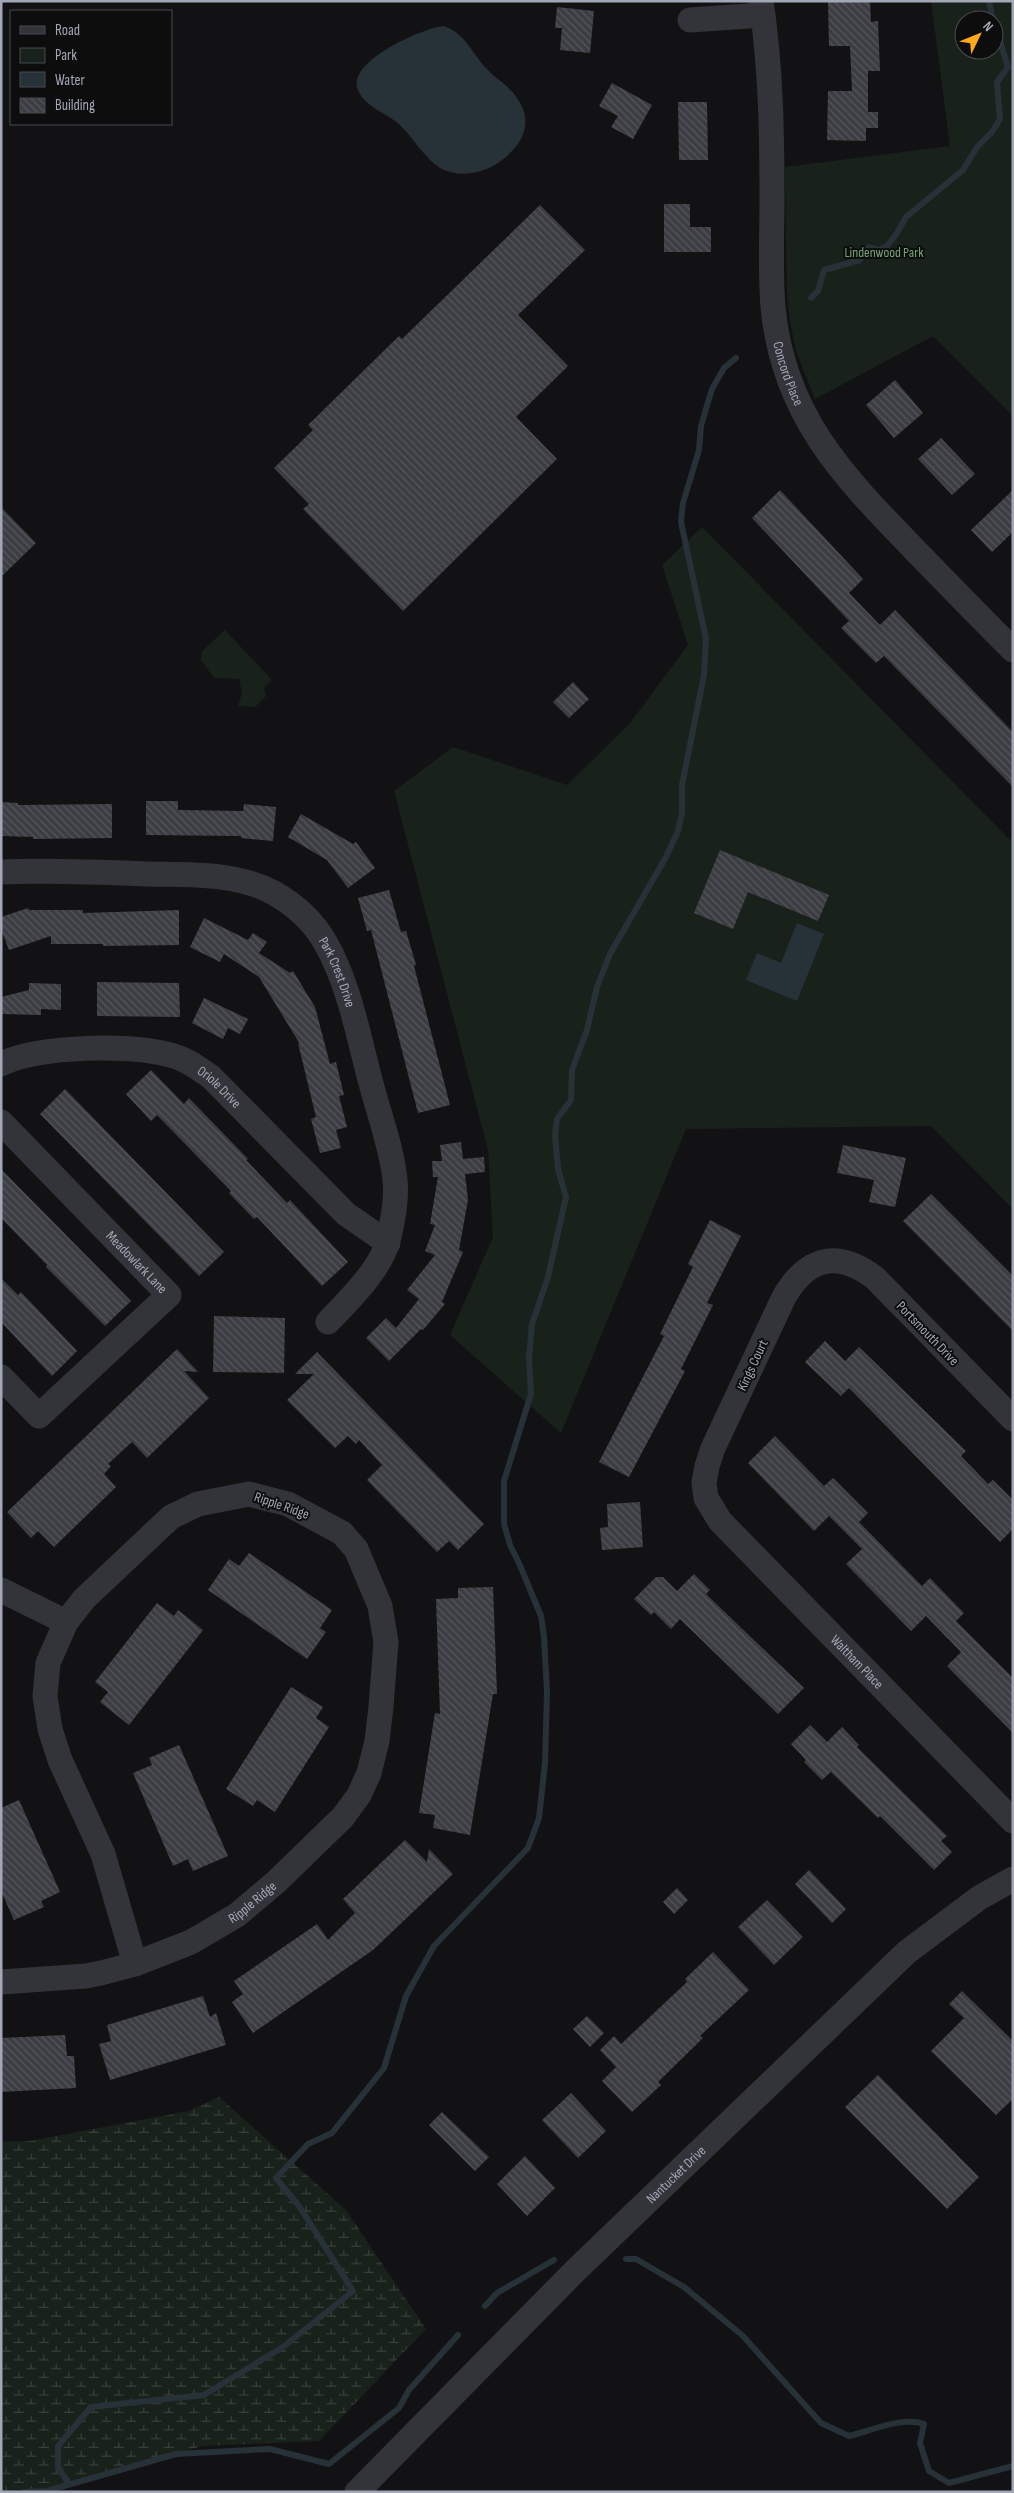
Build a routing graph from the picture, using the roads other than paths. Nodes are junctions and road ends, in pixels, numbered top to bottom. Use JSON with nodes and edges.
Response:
{"nodes":[{"id":1,"x":762,"y":8,"type":"edge"},
{"id":2,"x":690,"y":20,"type":"dead end"},
{"id":3,"x":1012,"y":648,"type":"edge"},
{"id":4,"x":1,"y":872,"type":"edge"},
{"id":5,"x":1,"y":1064,"type":"edge"},
{"id":6,"x":1,"y":1122,"type":"edge"},
{"id":7,"x":388,"y":1242,"type":"junction"},
{"id":8,"x":835,"y":1259,"type":"joint"},
{"id":9,"x":328,"y":1322,"type":"dead end"},
{"id":10,"x":1,"y":1377,"type":"edge"},
{"id":11,"x":1013,"y":1419,"type":"edge"},
{"id":12,"x":706,"y":1498,"type":"joint"},
{"id":13,"x":1,"y":1590,"type":"edge"},
{"id":14,"x":66,"y":1622,"type":"junction"},
{"id":15,"x":1013,"y":1822,"type":"edge"},
{"id":16,"x":1013,"y":1878,"type":"edge"},
{"id":17,"x":135,"y":1964,"type":"junction"},
{"id":18,"x":1,"y":1982,"type":"edge"},
{"id":19,"x":357,"y":2492,"type":"edge"}],
"edges":[{"from":1,"to":2,"type":"street","name":"Concord Place"},
{"from":1,"to":3,"type":"street","name":"Concord Place"},
{"from":4,"to":7,"type":"street","name":"Park Crest Drive"},
{"from":5,"to":7,"type":"street","name":"Oriole Drive"},
{"from":6,"to":10,"type":"street","name":"Meadowlark Lane"},
{"from":7,"to":9,"type":"street","name":"Park Crest Drive"},
{"from":8,"to":11,"type":"street","name":"Portsmouth Drive"},
{"from":8,"to":12,"type":"street","name":"Kings Court"},
{"from":12,"to":15,"type":"street","name":"Waltham Place"},
{"from":13,"to":14,"type":"street"},
{"from":14,"to":17,"type":"street","name":"Ripple Ridge"},
{"from":14,"to":17,"type":"street","name":"Ripple Ridge"},
{"from":16,"to":19,"type":"street","name":"Nantucket Drive"},
{"from":17,"to":18,"type":"street","name":"Ripple Ridge"}]}
